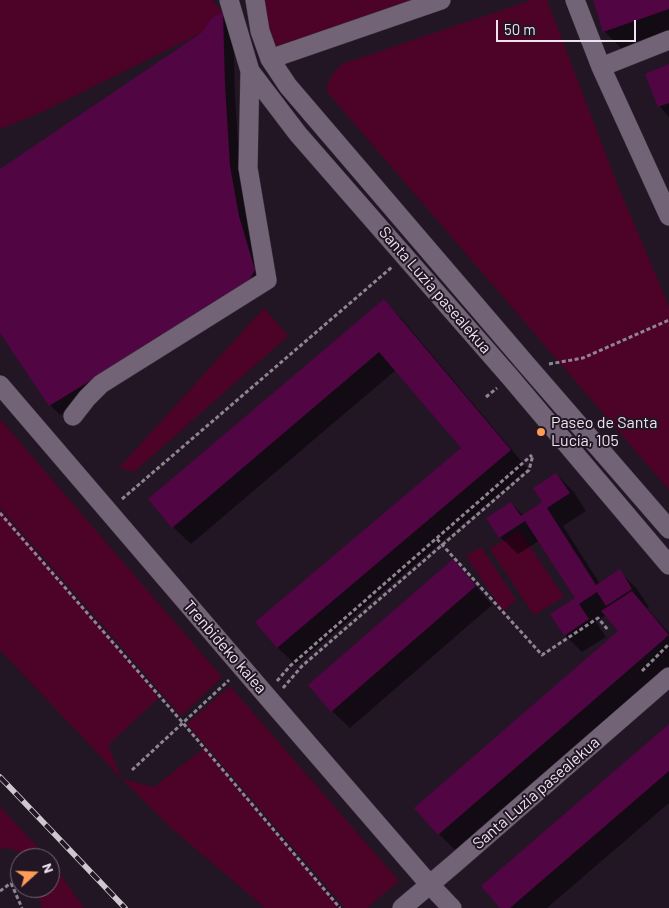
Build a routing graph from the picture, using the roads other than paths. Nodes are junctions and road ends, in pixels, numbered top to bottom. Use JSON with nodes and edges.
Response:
{"nodes":[{"id":1,"x":229,"y":0,"type":"edge"},
{"id":2,"x":255,"y":0,"type":"edge"},
{"id":3,"x":441,"y":0,"type":"edge"},
{"id":4,"x":575,"y":0,"type":"edge"},
{"id":5,"x":669,"y":40,"type":"edge"},
{"id":6,"x":270,"y":59,"type":"junction"},
{"id":7,"x":601,"y":67,"type":"junction"},
{"id":8,"x":250,"y":71,"type":"junction"},
{"id":9,"x":669,"y":216,"type":"edge"},
{"id":10,"x":0,"y":385,"type":"edge"},
{"id":11,"x":73,"y":416,"type":"dead end"},
{"id":12,"x":669,"y":529,"type":"edge"},
{"id":13,"x":669,"y":564,"type":"edge"},
{"id":14,"x":669,"y":677,"type":"edge"},
{"id":15,"x":430,"y":885,"type":"junction"},
{"id":16,"x":402,"y":908,"type":"edge"},
{"id":17,"x":452,"y":908,"type":"edge"}],
"edges":[{"from":1,"to":8,"type":"street","name":"Santa Luzia pasealekua"},
{"from":2,"to":6,"type":"street","name":"Santa Luzia pasealekua"},
{"from":3,"to":6,"type":"street"},
{"from":4,"to":7,"type":"street"},
{"from":5,"to":7,"type":"street"},
{"from":6,"to":12,"type":"street","name":"Santa Luzia pasealekua"},
{"from":7,"to":9,"type":"street"},
{"from":8,"to":11,"type":"street"},
{"from":8,"to":13,"type":"street","name":"Santa Luzia pasealekua"},
{"from":10,"to":15,"type":"street","name":"Trenbideko kalea"},
{"from":14,"to":15,"type":"street","name":"Santa Luzia pasealekua"},
{"from":15,"to":16,"type":"street","name":"Santa Luzia pasealekua"},
{"from":15,"to":17,"type":"street","name":"Trenbideko kalea"}]}
